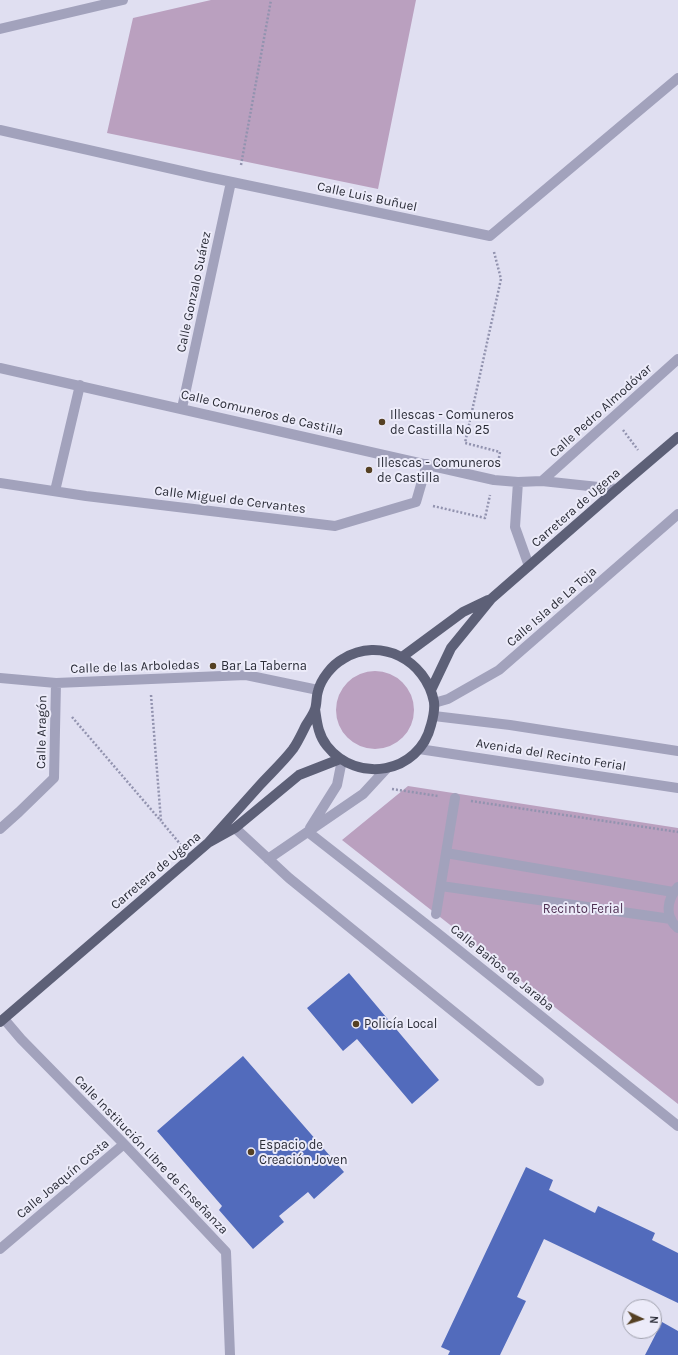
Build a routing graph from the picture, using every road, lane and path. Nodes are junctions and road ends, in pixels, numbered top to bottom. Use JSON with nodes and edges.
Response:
{"nodes":[{"id":1,"x":123,"y":0,"type":"edge"},
{"id":2,"x":271,"y":0,"type":"edge"},
{"id":3,"x":0,"y":29,"type":"edge"},
{"id":4,"x":678,"y":78,"type":"edge"},
{"id":5,"x":0,"y":130,"type":"edge"},
{"id":6,"x":242,"y":165,"type":"dead end"},
{"id":7,"x":232,"y":182,"type":"junction"},
{"id":8,"x":490,"y":236,"type":"junction"},
{"id":9,"x":678,"y":360,"type":"edge"},
{"id":10,"x":0,"y":368,"type":"edge"},
{"id":11,"x":80,"y":385,"type":"junction"},
{"id":12,"x":182,"y":408,"type":"junction"},
{"id":13,"x":613,"y":417,"type":"junction"},
{"id":14,"x":678,"y":437,"type":"edge"},
{"id":15,"x":648,"y":463,"type":"junction"},
{"id":16,"x":427,"y":464,"type":"junction"},
{"id":17,"x":494,"y":480,"type":"junction"},
{"id":18,"x":542,"y":481,"type":"junction"},
{"id":19,"x":518,"y":482,"type":"junction"},
{"id":20,"x":0,"y":483,"type":"edge"},
{"id":21,"x":617,"y":489,"type":"junction"},
{"id":22,"x":55,"y":491,"type":"junction"},
{"id":23,"x":416,"y":502,"type":"junction"},
{"id":24,"x":678,"y":514,"type":"edge"},
{"id":25,"x":529,"y":566,"type":"junction"},
{"id":26,"x":491,"y":599,"type":"junction"},
{"id":27,"x":402,"y":657,"type":"junction"},
{"id":28,"x":0,"y":678,"type":"edge"},
{"id":29,"x":149,"y":679,"type":"junction"},
{"id":30,"x":56,"y":683,"type":"junction"},
{"id":31,"x":318,"y":690,"type":"junction"},
{"id":32,"x":431,"y":690,"type":"junction"},
{"id":33,"x":434,"y":703,"type":"junction"},
{"id":34,"x":315,"y":709,"type":"junction"},
{"id":35,"x":55,"y":711,"type":"junction"},
{"id":36,"x":434,"y":716,"type":"junction"},
{"id":37,"x":420,"y":749,"type":"junction"},
{"id":38,"x":678,"y":751,"type":"edge"},
{"id":39,"x":341,"y":760,"type":"junction"},
{"id":40,"x":387,"y":768,"type":"junction"},
{"id":41,"x":372,"y":785,"type":"junction"},
{"id":42,"x":678,"y":788,"type":"edge"},
{"id":43,"x":456,"y":798,"type":"junction"},
{"id":44,"x":161,"y":822,"type":"junction"},
{"id":45,"x":235,"y":828,"type":"junction"},
{"id":46,"x":0,"y":829,"type":"edge"},
{"id":47,"x":308,"y":832,"type":"junction"},
{"id":48,"x":678,"y":832,"type":"edge"},
{"id":49,"x":208,"y":843,"type":"junction"},
{"id":50,"x":446,"y":853,"type":"junction"},
{"id":51,"x":192,"y":857,"type":"junction"},
{"id":52,"x":268,"y":859,"type":"junction"},
{"id":53,"x":441,"y":886,"type":"junction"},
{"id":54,"x":675,"y":890,"type":"edge"},
{"id":55,"x":436,"y":914,"type":"dead end"},
{"id":56,"x":671,"y":919,"type":"junction"},
{"id":57,"x":678,"y":928,"type":"edge"},
{"id":58,"x":2,"y":1021,"type":"edge"},
{"id":59,"x":539,"y":1081,"type":"dead end"},
{"id":60,"x":678,"y":1126,"type":"edge"},
{"id":61,"x":124,"y":1144,"type":"junction"},
{"id":62,"x":0,"y":1249,"type":"edge"},
{"id":63,"x":230,"y":1355,"type":"edge"}],
"edges":[{"from":1,"to":3,"type":"street"},
{"from":2,"to":6,"type":"path"},
{"from":4,"to":8,"type":"street"},
{"from":5,"to":7,"type":"street","name":"Calle Luis Buñuel"},
{"from":7,"to":8,"type":"street","name":"Calle Luis Buñuel"},
{"from":7,"to":12,"type":"street","name":"Calle Gonzalo Suárez"},
{"from":8,"to":17,"type":"path"},
{"from":9,"to":13,"type":"street","name":"Calle Pedro Almodóvar"},
{"from":10,"to":11,"type":"street","name":"Calle Comuneros de Castilla"},
{"from":11,"to":12,"type":"street","name":"Calle Comuneros de Castilla"},
{"from":11,"to":22,"type":"street"},
{"from":12,"to":16,"type":"street","name":"Calle Comuneros de Castilla"},
{"from":13,"to":15,"type":"path"},
{"from":13,"to":18,"type":"street","name":"Calle Pedro Almodóvar"},
{"from":14,"to":15,"type":"main road","name":"Carretera de Ugena"},
{"from":15,"to":21,"type":"main road","name":"Carretera de Ugena"},
{"from":16,"to":17,"type":"street","name":"Calle Comuneros de Castilla"},
{"from":16,"to":23,"type":"street"},
{"from":17,"to":19,"type":"street","name":"Calle Comuneros de Castilla"},
{"from":17,"to":23,"type":"path"},
{"from":18,"to":19,"type":"street","name":"Calle Comuneros de Castilla"},
{"from":18,"to":21,"type":"street","name":"Calle Comuneros de Castilla"},
{"from":19,"to":25,"type":"street"},
{"from":20,"to":22,"type":"street","name":"Calle Miguel de Cervantes"},
{"from":21,"to":25,"type":"main road","name":"Carretera de Ugena"},
{"from":22,"to":23,"type":"street","name":"Calle Miguel de Cervantes"},
{"from":24,"to":33,"type":"street","name":"Calle Isla de La Toja"},
{"from":25,"to":26,"type":"main road","name":"Carretera de Ugena"},
{"from":26,"to":27,"type":"main road","name":"Carretera de Ugena"},
{"from":26,"to":32,"type":"main road","name":"Carretera de Ugena"},
{"from":27,"to":31,"type":"main road"},
{"from":27,"to":32,"type":"main road"},
{"from":28,"to":30,"type":"street","name":"Calle de las Arboledas"},
{"from":29,"to":30,"type":"street","name":"Calle de las Arboledas"},
{"from":29,"to":31,"type":"street","name":"Calle de las Arboledas"},
{"from":29,"to":44,"type":"path"},
{"from":30,"to":35,"type":"street","name":"Calle Aragón"},
{"from":31,"to":34,"type":"main road"},
{"from":32,"to":33,"type":"main road"},
{"from":33,"to":36,"type":"main road"},
{"from":34,"to":39,"type":"main road"},
{"from":34,"to":49,"type":"main road"},
{"from":35,"to":44,"type":"path"},
{"from":35,"to":46,"type":"street","name":"Calle Aragón"},
{"from":36,"to":37,"type":"main road"},
{"from":36,"to":38,"type":"street","name":"Avenida del Recinto Ferial"},
{"from":37,"to":40,"type":"main road"},
{"from":37,"to":42,"type":"street","name":"Avenida del Recinto Ferial"},
{"from":39,"to":40,"type":"main road"},
{"from":39,"to":45,"type":"main road","name":"Carretera de Ugena"},
{"from":39,"to":47,"type":"street"},
{"from":40,"to":41,"type":"street"},
{"from":41,"to":43,"type":"path"},
{"from":41,"to":47,"type":"street"},
{"from":43,"to":48,"type":"path"},
{"from":43,"to":50,"type":"street"},
{"from":44,"to":51,"type":"path"},
{"from":45,"to":49,"type":"main road","name":"Carretera de Ugena"},
{"from":45,"to":52,"type":"street"},
{"from":47,"to":52,"type":"street"},
{"from":47,"to":60,"type":"street","name":"Calle Baños de Jaraba"},
{"from":49,"to":51,"type":"main road","name":"Carretera de Ugena"},
{"from":50,"to":53,"type":"street"},
{"from":50,"to":54,"type":"street"},
{"from":51,"to":58,"type":"main road","name":"Carretera de Ugena"},
{"from":52,"to":59,"type":"street"},
{"from":53,"to":55,"type":"street"},
{"from":53,"to":56,"type":"street"},
{"from":54,"to":56,"type":"street"},
{"from":56,"to":57,"type":"street"},
{"from":58,"to":61,"type":"street","name":"Calle Institución Libre de Enseñanza"},
{"from":61,"to":62,"type":"street","name":"Calle Joaquín Costa"},
{"from":61,"to":63,"type":"street","name":"Calle Institución Libre de Enseñanza"}]}
